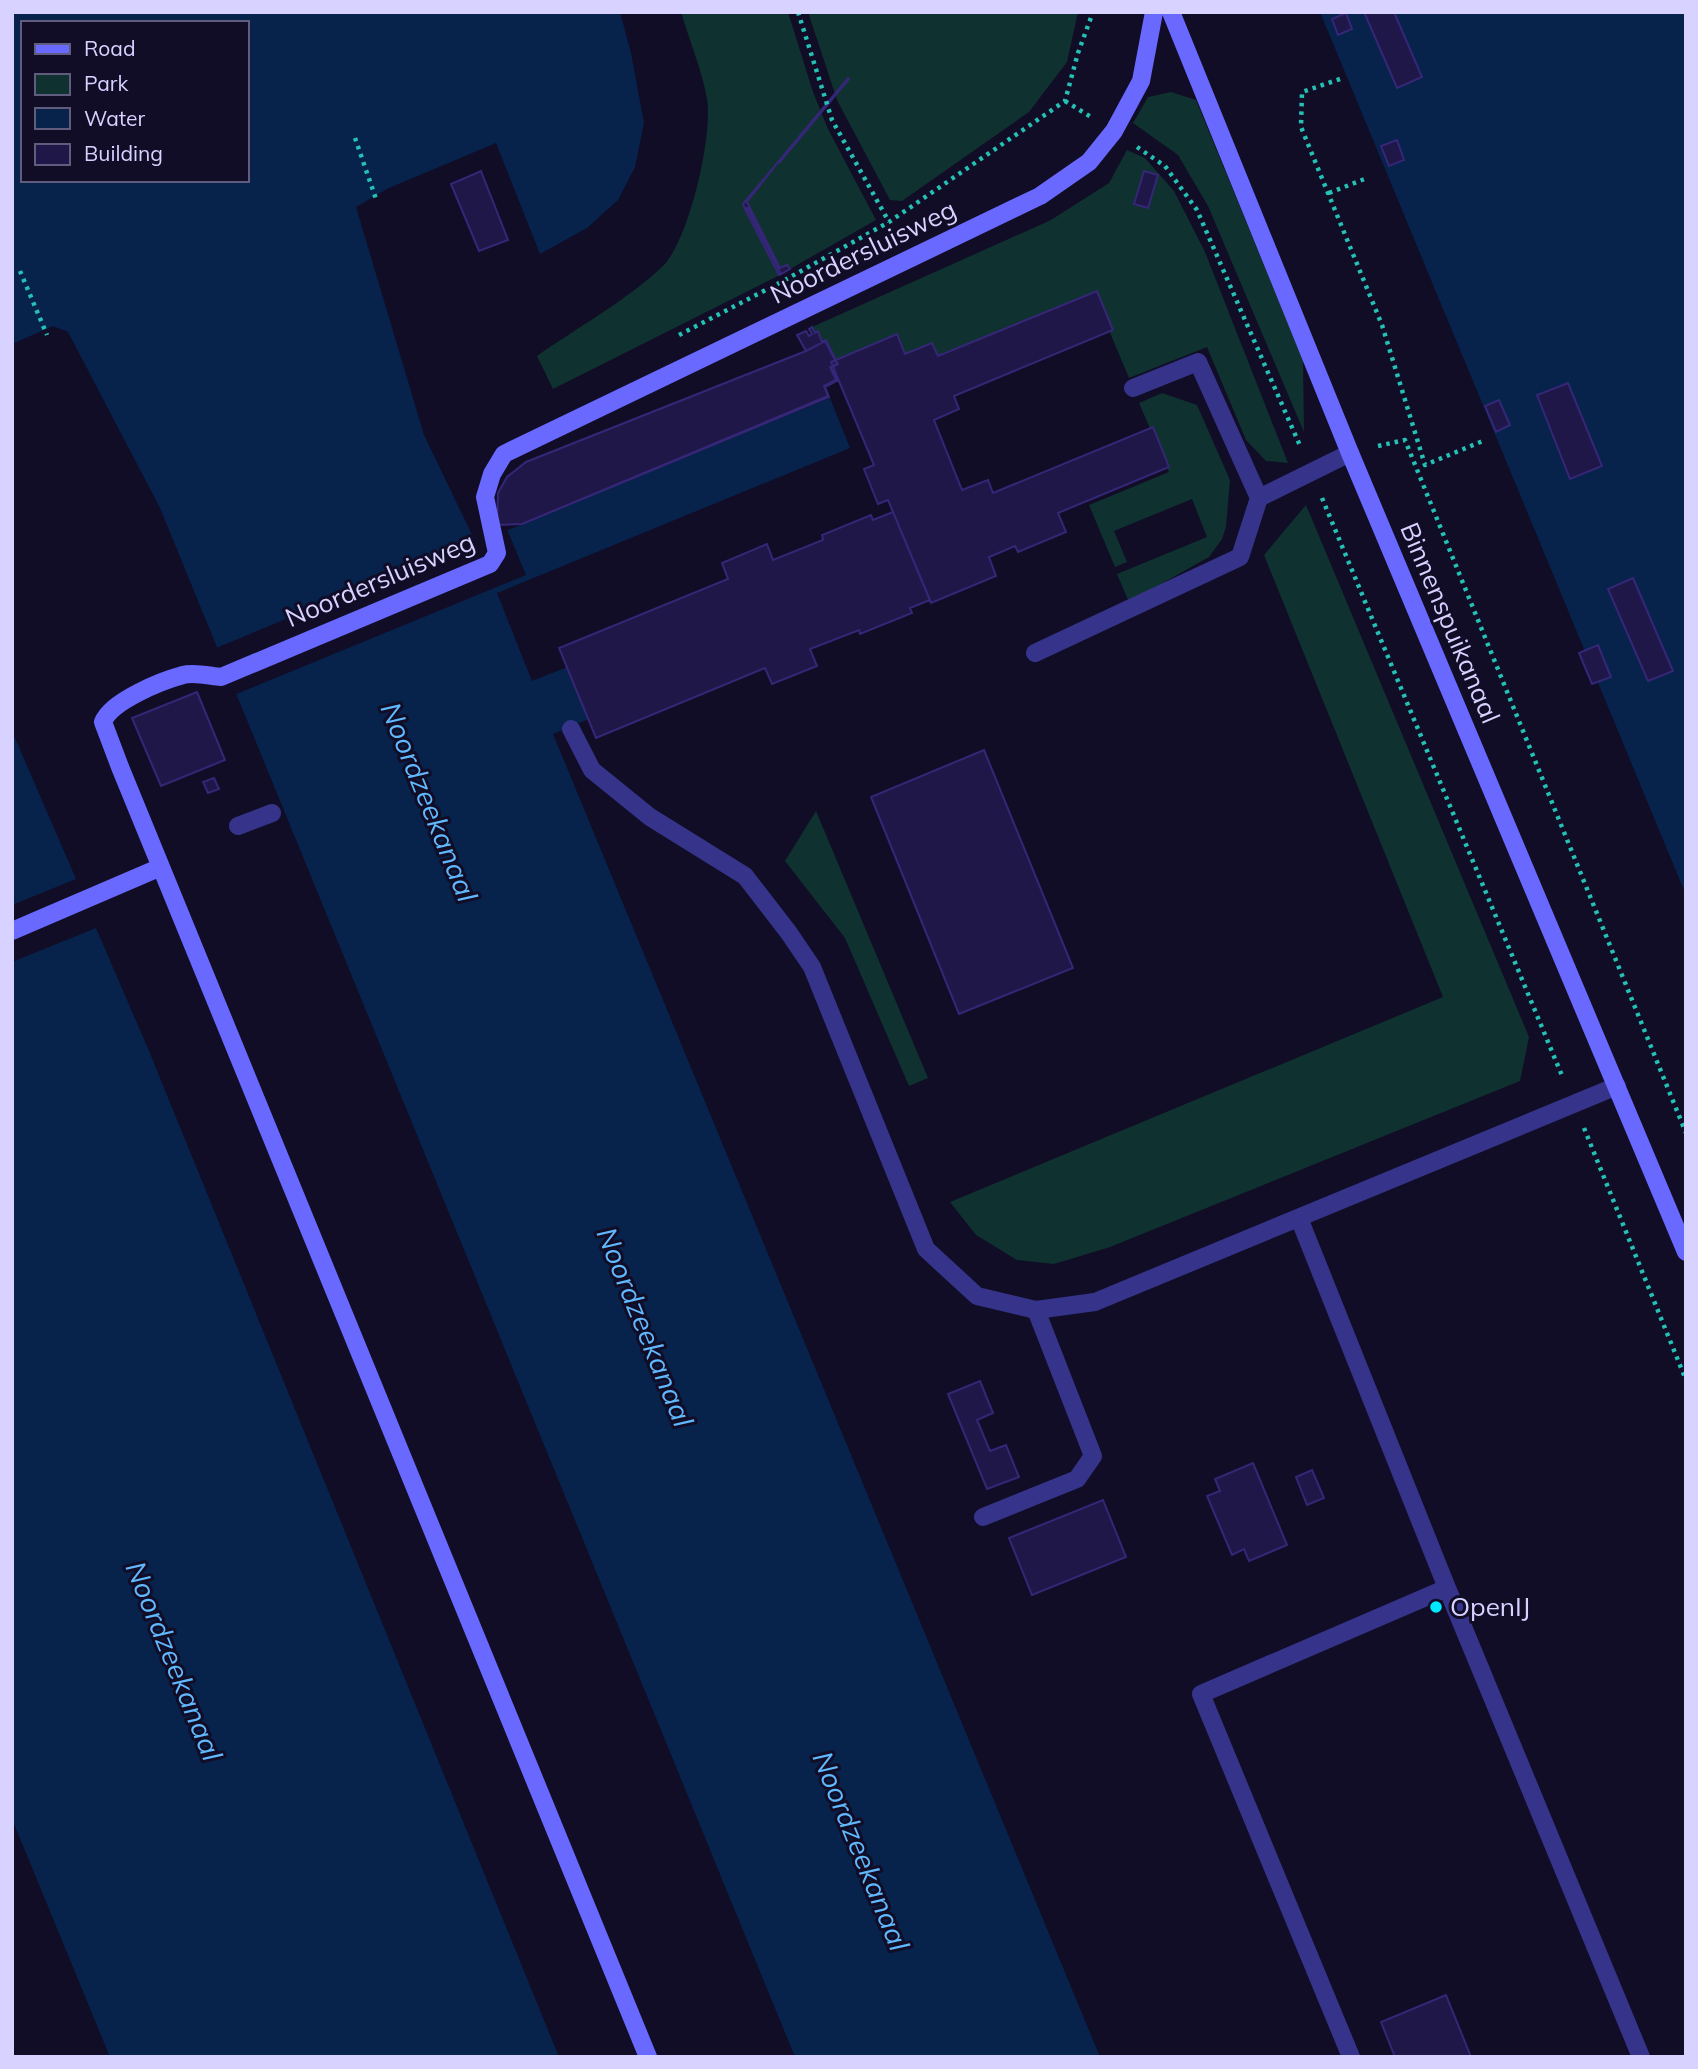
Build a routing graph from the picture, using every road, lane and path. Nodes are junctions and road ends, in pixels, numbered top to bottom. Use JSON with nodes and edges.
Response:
{"nodes":[{"id":1,"x":798,"y":12,"type":"edge"},
{"id":2,"x":1093,"y":12,"type":"edge"},
{"id":3,"x":1154,"y":12,"type":"edge"},
{"id":4,"x":1171,"y":12,"type":"edge"},
{"id":5,"x":1340,"y":79,"type":"dead end"},
{"id":6,"x":1065,"y":102,"type":"junction"},
{"id":7,"x":1114,"y":131,"type":"junction"},
{"id":8,"x":355,"y":138,"type":"dead end"},
{"id":9,"x":1367,"y":178,"type":"dead end"},
{"id":10,"x":1329,"y":193,"type":"junction"},
{"id":11,"x":376,"y":199,"type":"dead end"},
{"id":12,"x":889,"y":222,"type":"junction"},
{"id":13,"x":20,"y":271,"type":"dead end"},
{"id":14,"x":47,"y":335,"type":"dead end"},
{"id":15,"x":676,"y":336,"type":"dead end"},
{"id":16,"x":1133,"y":388,"type":"dead end"},
{"id":17,"x":1483,"y":441,"type":"dead end"},
{"id":18,"x":1350,"y":453,"type":"junction"},
{"id":19,"x":1426,"y":465,"type":"junction"},
{"id":20,"x":1416,"y":468,"type":"junction"},
{"id":21,"x":1312,"y":473,"type":"junction"},
{"id":22,"x":1259,"y":498,"type":"junction"},
{"id":23,"x":1035,"y":653,"type":"dead end"},
{"id":24,"x":572,"y":729,"type":"dead end"},
{"id":25,"x":272,"y":813,"type":"dead end"},
{"id":26,"x":238,"y":826,"type":"dead end"},
{"id":27,"x":161,"y":867,"type":"junction"},
{"id":28,"x":12,"y":931,"type":"edge"},
{"id":29,"x":1617,"y":1086,"type":"junction"},
{"id":30,"x":1574,"y":1105,"type":"junction"},
{"id":31,"x":1686,"y":1133,"type":"edge"},
{"id":32,"x":1299,"y":1218,"type":"junction"},
{"id":33,"x":1686,"y":1252,"type":"edge"},
{"id":34,"x":1036,"y":1310,"type":"junction"},
{"id":35,"x":1686,"y":1380,"type":"edge"},
{"id":36,"x":983,"y":1517,"type":"dead end"},
{"id":37,"x":1447,"y":1588,"type":"junction"},
{"id":38,"x":648,"y":2057,"type":"edge"},
{"id":39,"x":1351,"y":2057,"type":"edge"},
{"id":40,"x":1642,"y":2057,"type":"edge"}],
"edges":[{"from":1,"to":12,"type":"path"},
{"from":2,"to":6,"type":"path"},
{"from":3,"to":7,"type":"street","name":"Noordersluisweg"},
{"from":4,"to":18,"type":"street","name":"Binnenspuikanaal"},
{"from":5,"to":10,"type":"path"},
{"from":6,"to":7,"type":"path"},
{"from":6,"to":12,"type":"path","name":"Noordersluisweg"},
{"from":7,"to":21,"type":"path"},
{"from":7,"to":27,"type":"street","name":"Noordersluisweg"},
{"from":8,"to":11,"type":"path"},
{"from":9,"to":10,"type":"path"},
{"from":10,"to":19,"type":"path"},
{"from":12,"to":15,"type":"path","name":"Noordersluisweg"},
{"from":13,"to":14,"type":"path"},
{"from":16,"to":22,"type":"street"},
{"from":17,"to":19,"type":"path"},
{"from":18,"to":20,"type":"path"},
{"from":18,"to":21,"type":"street"},
{"from":18,"to":29,"type":"street","name":"Binnenspuikanaal"},
{"from":19,"to":20,"type":"path"},
{"from":20,"to":31,"type":"path"},
{"from":21,"to":22,"type":"street"},
{"from":21,"to":30,"type":"path"},
{"from":22,"to":23,"type":"street"},
{"from":24,"to":34,"type":"street"},
{"from":25,"to":26,"type":"street"},
{"from":27,"to":28,"type":"street"},
{"from":27,"to":38,"type":"street"},
{"from":29,"to":30,"type":"street"},
{"from":29,"to":33,"type":"street","name":"Binnenspuikanaal"},
{"from":30,"to":32,"type":"street"},
{"from":30,"to":35,"type":"path"},
{"from":32,"to":34,"type":"street"},
{"from":32,"to":37,"type":"street"},
{"from":34,"to":36,"type":"street"},
{"from":37,"to":39,"type":"street"},
{"from":37,"to":40,"type":"street"}]}
